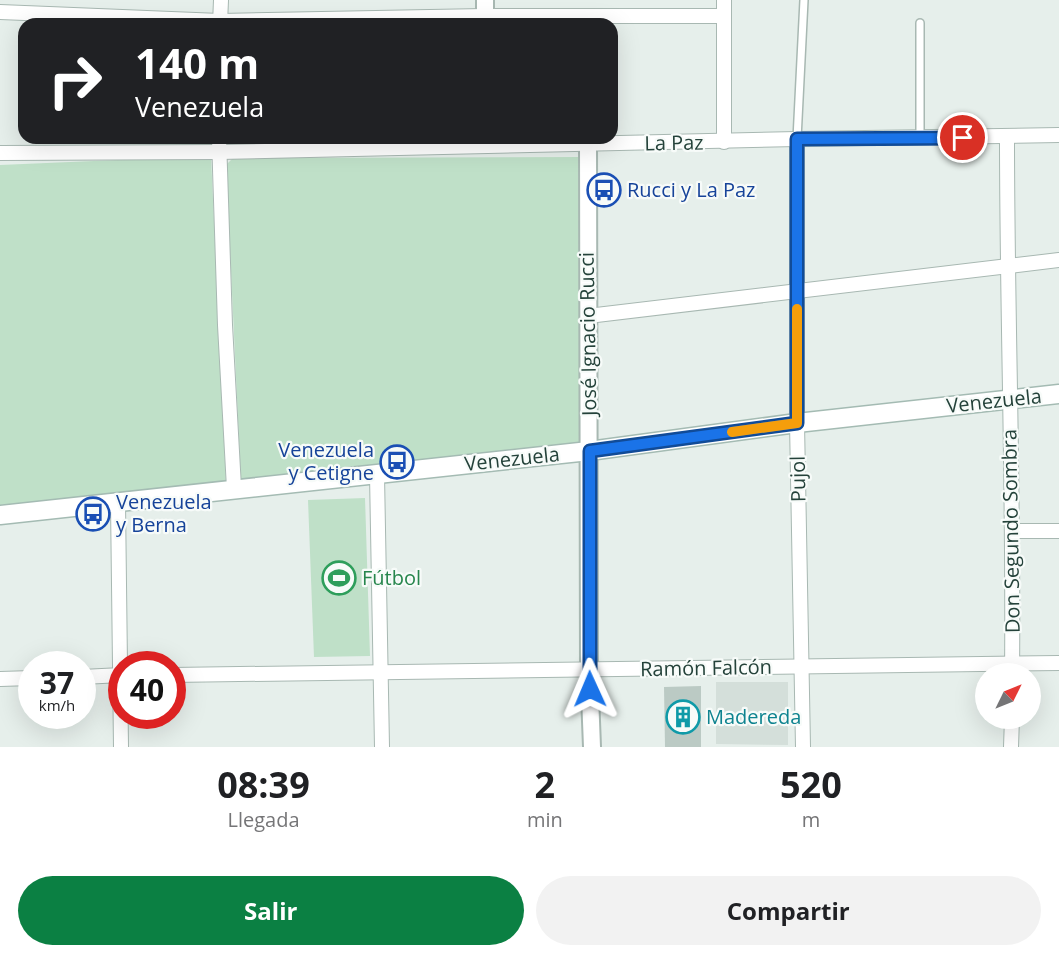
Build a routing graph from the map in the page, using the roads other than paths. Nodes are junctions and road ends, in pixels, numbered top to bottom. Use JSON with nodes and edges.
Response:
{"nodes":[{"id":1,"x":221,"y":0,"type":"edge"},
{"id":2,"x":724,"y":0,"type":"edge"},
{"id":3,"x":804,"y":0,"type":"edge"},
{"id":4,"x":0,"y":12,"type":"edge"},
{"id":5,"x":485,"y":13,"type":"edge"},
{"id":6,"x":724,"y":16,"type":"junction"},
{"id":7,"x":132,"y":18,"type":"edge"},
{"id":8,"x":220,"y":18,"type":"edge"},
{"id":9,"x":338,"y":18,"type":"edge"},
{"id":10,"x":920,"y":23,"type":"dead end"},
{"id":11,"x":1059,"y":135,"type":"edge"},
{"id":12,"x":1006,"y":137,"type":"junction"},
{"id":13,"x":920,"y":138,"type":"junction"},
{"id":14,"x":797,"y":139,"type":"junction"},
{"id":15,"x":618,"y":141,"type":"edge"},
{"id":16,"x":724,"y":142,"type":"junction"},
{"id":17,"x":311,"y":144,"type":"edge"},
{"id":18,"x":588,"y":144,"type":"edge"},
{"id":19,"x":219,"y":145,"type":"edge"},
{"id":20,"x":0,"y":153,"type":"edge"},
{"id":21,"x":1059,"y":260,"type":"edge"},
{"id":22,"x":1006,"y":266,"type":"junction"},
{"id":23,"x":797,"y":291,"type":"junction"},
{"id":24,"x":588,"y":316,"type":"junction"},
{"id":25,"x":1059,"y":394,"type":"edge"},
{"id":26,"x":1010,"y":399,"type":"junction"},
{"id":27,"x":797,"y":423,"type":"junction"},
{"id":28,"x":590,"y":451,"type":"junction"},
{"id":29,"x":377,"y":475,"type":"junction"},
{"id":30,"x":234,"y":488,"type":"junction"},
{"id":31,"x":118,"y":503,"type":"junction"},
{"id":32,"x":0,"y":515,"type":"edge"},
{"id":33,"x":1013,"y":531,"type":"junction"},
{"id":34,"x":1059,"y":531,"type":"edge"},
{"id":35,"x":121,"y":651,"type":"edge"},
{"id":36,"x":1012,"y":663,"type":"edge"},
{"id":37,"x":1059,"y":663,"type":"edge"},
{"id":38,"x":1041,"y":665,"type":"edge"},
{"id":39,"x":802,"y":666,"type":"junction"},
{"id":40,"x":975,"y":668,"type":"edge"},
{"id":41,"x":589,"y":669,"type":"junction"},
{"id":42,"x":381,"y":673,"type":"junction"},
{"id":43,"x":186,"y":675,"type":"edge"},
{"id":44,"x":18,"y":678,"type":"edge"},
{"id":45,"x":0,"y":679,"type":"edge"},
{"id":46,"x":122,"y":729,"type":"edge"},
{"id":47,"x":1012,"y":729,"type":"edge"},
{"id":48,"x":122,"y":747,"type":"edge"},
{"id":49,"x":382,"y":747,"type":"edge"},
{"id":50,"x":592,"y":747,"type":"edge"},
{"id":51,"x":803,"y":747,"type":"edge"},
{"id":52,"x":1011,"y":747,"type":"edge"}],
"edges":[{"from":1,"to":8,"type":"street"},
{"from":2,"to":6,"type":"street"},
{"from":3,"to":14,"type":"lane"},
{"from":4,"to":7,"type":"street"},
{"from":5,"to":6,"type":"street"},
{"from":5,"to":9,"type":"street"},
{"from":6,"to":16,"type":"street"},
{"from":10,"to":13,"type":"lane"},
{"from":11,"to":12,"type":"street","name":"La Paz"},
{"from":12,"to":13,"type":"street","name":"La Paz"},
{"from":12,"to":22,"type":"street","name":"Don Segundo Sombra"},
{"from":13,"to":14,"type":"street","name":"La Paz"},
{"from":14,"to":16,"type":"street","name":"La Paz"},
{"from":14,"to":23,"type":"street","name":"Pujol"},
{"from":15,"to":16,"type":"street","name":"La Paz"},
{"from":17,"to":19,"type":"street","name":"La Paz"},
{"from":18,"to":24,"type":"street","name":"José Ignacio Rucci"},
{"from":19,"to":20,"type":"street","name":"La Paz"},
{"from":19,"to":30,"type":"street"},
{"from":21,"to":22,"type":"street"},
{"from":22,"to":23,"type":"street"},
{"from":22,"to":26,"type":"street","name":"Don Segundo Sombra"},
{"from":23,"to":24,"type":"street"},
{"from":23,"to":27,"type":"street","name":"Pujol"},
{"from":24,"to":28,"type":"street","name":"José Ignacio Rucci"},
{"from":25,"to":26,"type":"main road","name":"Venezuela"},
{"from":26,"to":27,"type":"main road","name":"Venezuela"},
{"from":26,"to":33,"type":"street","name":"Don Segundo Sombra"},
{"from":27,"to":28,"type":"main road","name":"Venezuela"},
{"from":27,"to":39,"type":"street","name":"Pujol"},
{"from":28,"to":29,"type":"main road","name":"Venezuela"},
{"from":28,"to":41,"type":"street","name":"José Ignacio Rucci"},
{"from":29,"to":30,"type":"main road","name":"Venezuela"},
{"from":29,"to":42,"type":"street"},
{"from":30,"to":31,"type":"main road","name":"Venezuela"},
{"from":31,"to":32,"type":"main road","name":"Venezuela"},
{"from":31,"to":35,"type":"street"},
{"from":33,"to":34,"type":"street"},
{"from":33,"to":36,"type":"street","name":"Don Segundo Sombra"},
{"from":37,"to":38,"type":"street","name":"Ramón Falcón"},
{"from":39,"to":40,"type":"street","name":"Ramón Falcón"},
{"from":39,"to":41,"type":"street","name":"Ramón Falcón"},
{"from":39,"to":51,"type":"street","name":"Pujol"},
{"from":41,"to":42,"type":"street","name":"Ramón Falcón"},
{"from":41,"to":50,"type":"street","name":"José Ignacio Rucci"},
{"from":42,"to":43,"type":"street","name":"Ramón Falcón"},
{"from":42,"to":49,"type":"street"},
{"from":44,"to":45,"type":"street"},
{"from":46,"to":48,"type":"street"},
{"from":47,"to":52,"type":"street"}]}
